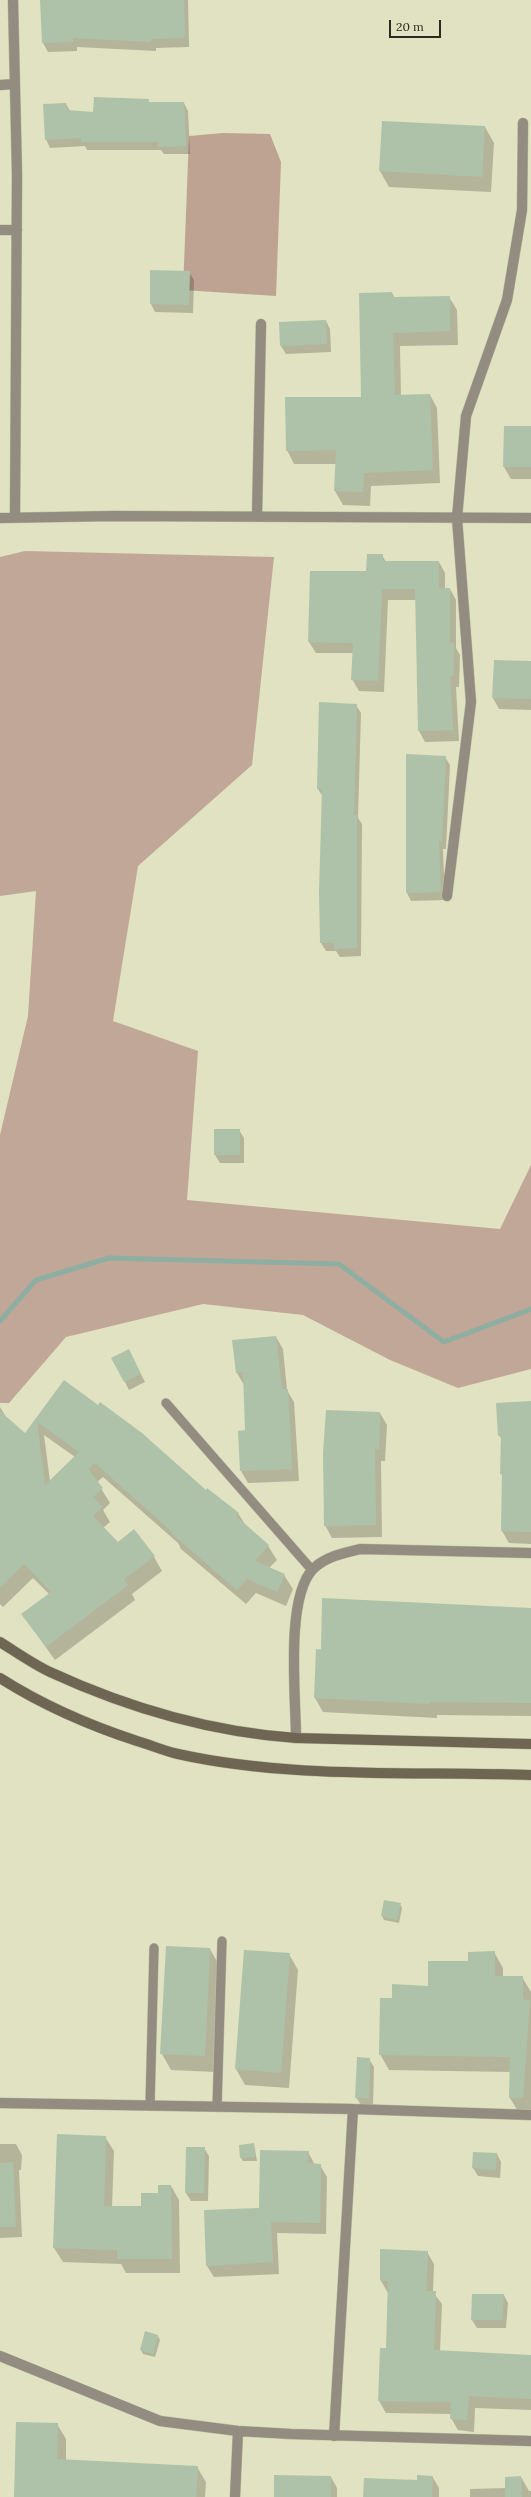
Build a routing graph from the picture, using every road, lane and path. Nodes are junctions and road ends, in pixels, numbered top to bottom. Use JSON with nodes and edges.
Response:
{"nodes":[{"id":1,"x":13,"y":0,"type":"edge"},
{"id":2,"x":15,"y":84,"type":"junction"},
{"id":3,"x":0,"y":85,"type":"edge"},
{"id":4,"x":523,"y":123,"type":"dead end"},
{"id":5,"x":0,"y":230,"type":"edge"},
{"id":6,"x":17,"y":230,"type":"junction"},
{"id":7,"x":261,"y":324,"type":"dead end"},
{"id":8,"x":15,"y":516,"type":"junction"},
{"id":9,"x":257,"y":516,"type":"junction"},
{"id":10,"x":0,"y":518,"type":"edge"},
{"id":11,"x":457,"y":518,"type":"junction"},
{"id":12,"x":531,"y":518,"type":"edge"},
{"id":13,"x":447,"y":896,"type":"dead end"},
{"id":14,"x":166,"y":1403,"type":"dead end"},
{"id":15,"x":531,"y":1553,"type":"edge"},
{"id":16,"x":312,"y":1570,"type":"junction"},
{"id":17,"x":0,"y":1642,"type":"edge"},
{"id":18,"x":0,"y":1678,"type":"edge"},
{"id":19,"x":296,"y":1738,"type":"junction"},
{"id":20,"x":531,"y":1744,"type":"edge"},
{"id":21,"x":531,"y":1775,"type":"edge"},
{"id":22,"x":222,"y":1941,"type":"dead end"},
{"id":23,"x":154,"y":1948,"type":"dead end"},
{"id":24,"x":0,"y":2104,"type":"edge"},
{"id":25,"x":150,"y":2106,"type":"junction"},
{"id":26,"x":217,"y":2107,"type":"junction"},
{"id":27,"x":353,"y":2109,"type":"junction"},
{"id":28,"x":531,"y":2116,"type":"edge"},
{"id":29,"x":0,"y":2356,"type":"edge"},
{"id":30,"x":238,"y":2431,"type":"junction"},
{"id":31,"x":334,"y":2436,"type":"junction"},
{"id":32,"x":531,"y":2441,"type":"edge"},
{"id":33,"x":235,"y":2497,"type":"edge"}],
"edges":[{"from":1,"to":2,"type":"street"},
{"from":2,"to":3,"type":"street"},
{"from":2,"to":6,"type":"street"},
{"from":4,"to":11,"type":"street"},
{"from":5,"to":6,"type":"street"},
{"from":6,"to":8,"type":"street"},
{"from":7,"to":9,"type":"street"},
{"from":8,"to":9,"type":"street"},
{"from":8,"to":10,"type":"street"},
{"from":9,"to":11,"type":"street"},
{"from":11,"to":12,"type":"street"},
{"from":11,"to":13,"type":"street"},
{"from":14,"to":16,"type":"lane"},
{"from":15,"to":16,"type":"street"},
{"from":16,"to":19,"type":"street"},
{"from":17,"to":19,"type":"street"},
{"from":18,"to":21,"type":"street"},
{"from":19,"to":20,"type":"street"},
{"from":22,"to":26,"type":"lane"},
{"from":23,"to":25,"type":"lane"},
{"from":24,"to":25,"type":"street"},
{"from":25,"to":26,"type":"street"},
{"from":26,"to":27,"type":"street"},
{"from":27,"to":28,"type":"street"},
{"from":27,"to":31,"type":"street"},
{"from":29,"to":30,"type":"street"},
{"from":30,"to":31,"type":"street"},
{"from":30,"to":33,"type":"street"},
{"from":31,"to":32,"type":"street"}]}
